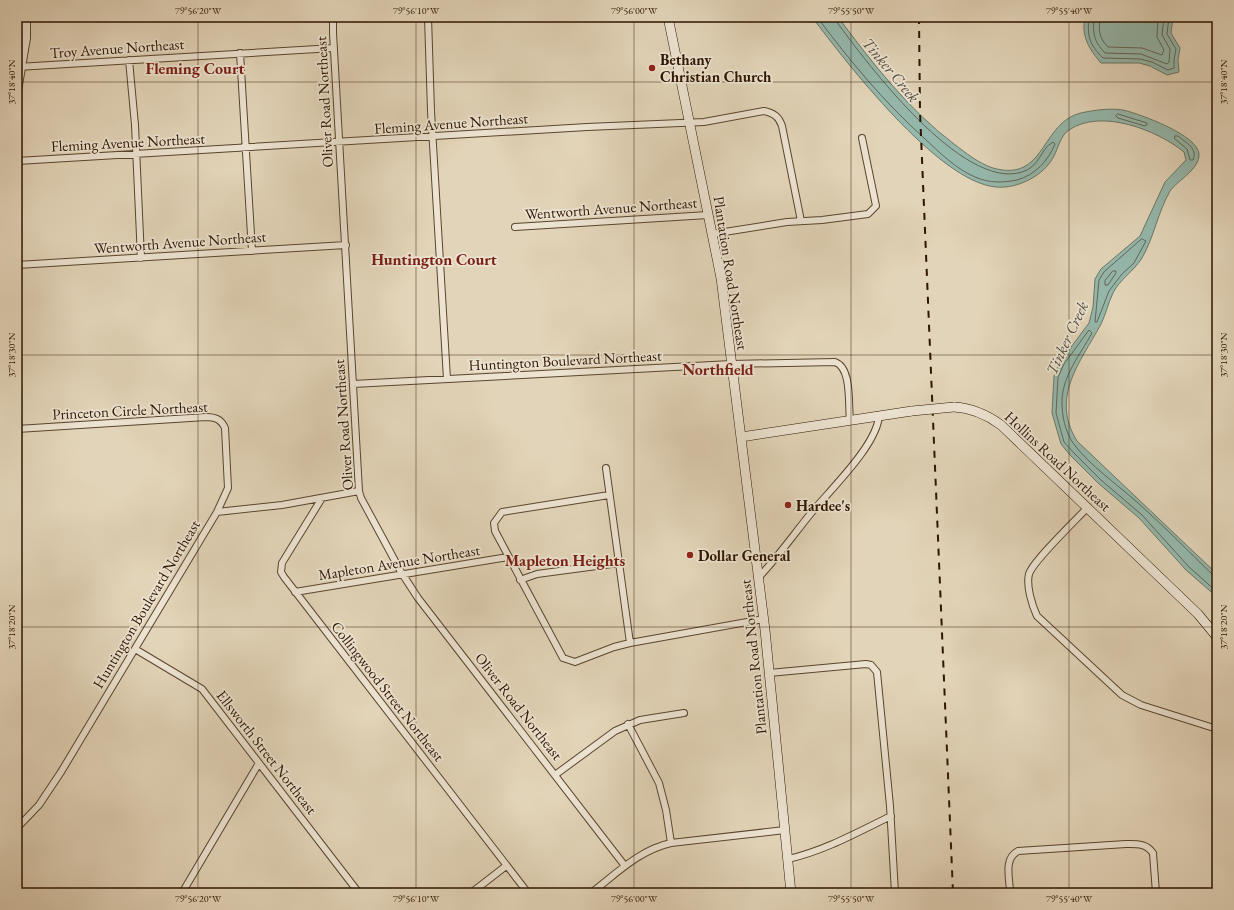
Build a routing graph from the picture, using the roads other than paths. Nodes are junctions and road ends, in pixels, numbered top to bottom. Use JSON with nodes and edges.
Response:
{"nodes":[{"id":1,"x":26,"y":17,"type":"edge"},
{"id":2,"x":333,"y":17,"type":"edge"},
{"id":3,"x":428,"y":17,"type":"edge"},
{"id":4,"x":668,"y":17,"type":"edge"},
{"id":5,"x":334,"y":48,"type":"junction"},
{"id":6,"x":240,"y":53,"type":"junction"},
{"id":7,"x":129,"y":60,"type":"junction"},
{"id":8,"x":19,"y":67,"type":"edge"},
{"id":9,"x":17,"y":91,"type":"edge"},
{"id":10,"x":689,"y":122,"type":"junction"},
{"id":11,"x":433,"y":136,"type":"junction"},
{"id":12,"x":862,"y":138,"type":"dead end"},
{"id":13,"x":339,"y":142,"type":"junction"},
{"id":14,"x":246,"y":148,"type":"junction"},
{"id":15,"x":135,"y":154,"type":"junction"},
{"id":16,"x":17,"y":161,"type":"edge"},
{"id":17,"x":708,"y":215,"type":"junction"},
{"id":18,"x":801,"y":221,"type":"junction"},
{"id":19,"x":515,"y":227,"type":"dead end"},
{"id":20,"x":712,"y":234,"type":"junction"},
{"id":21,"x":346,"y":245,"type":"junction"},
{"id":22,"x":252,"y":251,"type":"junction"},
{"id":23,"x":141,"y":258,"type":"junction"},
{"id":24,"x":17,"y":266,"type":"edge"},
{"id":25,"x":731,"y":364,"type":"junction"},
{"id":26,"x":447,"y":379,"type":"junction"},
{"id":27,"x":353,"y":384,"type":"junction"},
{"id":28,"x":879,"y":415,"type":"junction"},
{"id":29,"x":850,"y":420,"type":"junction"},
{"id":30,"x":17,"y":429,"type":"edge"},
{"id":31,"x":741,"y":437,"type":"junction"},
{"id":32,"x":606,"y":468,"type":"dead end"},
{"id":33,"x":359,"y":491,"type":"junction"},
{"id":34,"x":609,"y":495,"type":"junction"},
{"id":35,"x":322,"y":498,"type":"junction"},
{"id":36,"x":1088,"y":507,"type":"junction"},
{"id":37,"x":217,"y":512,"type":"junction"},
{"id":38,"x":508,"y":557,"type":"junction"},
{"id":39,"x":619,"y":563,"type":"junction"},
{"id":40,"x":403,"y":575,"type":"junction"},
{"id":41,"x":758,"y":578,"type":"junction"},
{"id":42,"x":520,"y":580,"type":"junction"},
{"id":43,"x":295,"y":592,"type":"junction"},
{"id":44,"x":764,"y":619,"type":"junction"},
{"id":45,"x":1217,"y":637,"type":"edge"},
{"id":46,"x":630,"y":643,"type":"junction"},
{"id":47,"x":135,"y":648,"type":"junction"},
{"id":48,"x":769,"y":673,"type":"junction"},
{"id":49,"x":684,"y":713,"type":"dead end"},
{"id":50,"x":628,"y":724,"type":"junction"},
{"id":51,"x":1217,"y":729,"type":"edge"},
{"id":52,"x":259,"y":763,"type":"junction"},
{"id":53,"x":555,"y":775,"type":"junction"},
{"id":54,"x":891,"y":816,"type":"junction"},
{"id":55,"x":17,"y":828,"type":"edge"},
{"id":56,"x":785,"y":830,"type":"junction"},
{"id":57,"x":671,"y":843,"type":"junction"},
{"id":58,"x":788,"y":859,"type":"junction"},
{"id":59,"x":506,"y":866,"type":"junction"},
{"id":60,"x":625,"y":866,"type":"junction"},
{"id":61,"x":182,"y":893,"type":"edge"},
{"id":62,"x":359,"y":893,"type":"edge"},
{"id":63,"x":471,"y":893,"type":"edge"},
{"id":64,"x":528,"y":893,"type":"edge"},
{"id":65,"x":590,"y":893,"type":"edge"},
{"id":66,"x":791,"y":893,"type":"edge"},
{"id":67,"x":895,"y":893,"type":"edge"},
{"id":68,"x":1010,"y":893,"type":"edge"},
{"id":69,"x":1156,"y":893,"type":"edge"}],
"edges":[{"from":1,"to":8,"type":"street"},
{"from":2,"to":5,"type":"street","name":"Oliver Road Northeast"},
{"from":3,"to":11,"type":"street"},
{"from":4,"to":10,"type":"main road","name":"Plantation Road Northeast"},
{"from":5,"to":6,"type":"street","name":"Troy Avenue Northeast"},
{"from":5,"to":13,"type":"street","name":"Oliver Road Northeast"},
{"from":6,"to":7,"type":"street","name":"Troy Avenue Northeast"},
{"from":6,"to":14,"type":"street"},
{"from":7,"to":8,"type":"street","name":"Troy Avenue Northeast"},
{"from":7,"to":15,"type":"street"},
{"from":8,"to":9,"type":"street"},
{"from":10,"to":11,"type":"street","name":"Fleming Avenue Northeast"},
{"from":10,"to":17,"type":"main road","name":"Plantation Road Northeast"},
{"from":10,"to":18,"type":"street","name":"Fleming Avenue Northeast"},
{"from":11,"to":13,"type":"street","name":"Fleming Avenue Northeast"},
{"from":11,"to":26,"type":"street"},
{"from":12,"to":18,"type":"street"},
{"from":13,"to":14,"type":"street","name":"Fleming Avenue Northeast"},
{"from":13,"to":21,"type":"street","name":"Oliver Road Northeast"},
{"from":14,"to":15,"type":"street","name":"Fleming Avenue Northeast"},
{"from":14,"to":22,"type":"street"},
{"from":15,"to":16,"type":"street","name":"Fleming Avenue Northeast"},
{"from":15,"to":23,"type":"street"},
{"from":17,"to":19,"type":"street","name":"Wentworth Avenue Northeast"},
{"from":17,"to":20,"type":"main road","name":"Plantation Road Northeast"},
{"from":18,"to":20,"type":"street"},
{"from":20,"to":25,"type":"main road","name":"Plantation Road Northeast"},
{"from":21,"to":22,"type":"street","name":"Wentworth Avenue Northeast"},
{"from":21,"to":27,"type":"street","name":"Oliver Road Northeast"},
{"from":22,"to":23,"type":"street","name":"Wentworth Avenue Northeast"},
{"from":23,"to":24,"type":"street","name":"Wentworth Avenue Northeast"},
{"from":25,"to":26,"type":"street","name":"Huntington Boulevard Northeast"},
{"from":25,"to":29,"type":"street","name":"Huntington Boulevard Northeast"},
{"from":25,"to":31,"type":"main road","name":"Plantation Road Northeast"},
{"from":26,"to":27,"type":"street","name":"Huntington Boulevard Northeast"},
{"from":27,"to":33,"type":"street","name":"Oliver Road Northeast"},
{"from":28,"to":29,"type":"main road","name":"Hollins Road Northeast"},
{"from":28,"to":36,"type":"main road","name":"Hollins Road Northeast","bridge":true},
{"from":28,"to":41,"type":"street"},
{"from":29,"to":31,"type":"main road","name":"Hollins Road Northeast"},
{"from":30,"to":37,"type":"street","name":"Princeton Circle Northeast"},
{"from":31,"to":41,"type":"main road","name":"Plantation Road Northeast"},
{"from":32,"to":34,"type":"street"},
{"from":33,"to":35,"type":"street","name":"Huntington Boulevard Northeast"},
{"from":33,"to":40,"type":"street","name":"Oliver Road Northeast"},
{"from":34,"to":38,"type":"street"},
{"from":34,"to":39,"type":"street"},
{"from":35,"to":37,"type":"street","name":"Huntington Boulevard Northeast"},
{"from":35,"to":43,"type":"street","name":"Collingwood Street Northeast"},
{"from":36,"to":45,"type":"main road","name":"Hollins Road Northeast"},
{"from":36,"to":51,"type":"street"},
{"from":37,"to":47,"type":"street","name":"Huntington Boulevard Northeast"},
{"from":38,"to":40,"type":"street","name":"Mapleton Avenue Northeast"},
{"from":38,"to":42,"type":"street"},
{"from":39,"to":42,"type":"street"},
{"from":39,"to":46,"type":"street"},
{"from":40,"to":43,"type":"street","name":"Mapleton Avenue Northeast"},
{"from":40,"to":53,"type":"street","name":"Oliver Road Northeast"},
{"from":41,"to":44,"type":"main road","name":"Plantation Road Northeast"},
{"from":42,"to":46,"type":"street"},
{"from":43,"to":59,"type":"street","name":"Collingwood Street Northeast"},
{"from":44,"to":46,"type":"street"},
{"from":44,"to":48,"type":"main road","name":"Plantation Road Northeast"},
{"from":47,"to":52,"type":"street","name":"Ellsworth Street Northeast"},
{"from":47,"to":55,"type":"street","name":"Huntington Boulevard Northeast"},
{"from":48,"to":54,"type":"street"},
{"from":48,"to":56,"type":"main road","name":"Plantation Road Northeast"},
{"from":49,"to":50,"type":"street"},
{"from":50,"to":53,"type":"street"},
{"from":50,"to":57,"type":"street"},
{"from":52,"to":61,"type":"street"},
{"from":52,"to":62,"type":"street","name":"Ellsworth Street Northeast"},
{"from":53,"to":60,"type":"street","name":"Oliver Road Northeast"},
{"from":54,"to":58,"type":"street"},
{"from":54,"to":67,"type":"street"},
{"from":56,"to":57,"type":"street"},
{"from":56,"to":58,"type":"main road","name":"Plantation Road Northeast"},
{"from":57,"to":60,"type":"street"},
{"from":58,"to":66,"type":"main road","name":"Plantation Road Northeast"},
{"from":59,"to":63,"type":"street"},
{"from":59,"to":64,"type":"street","name":"Collingwood Street Northeast"},
{"from":60,"to":65,"type":"street"},
{"from":68,"to":69,"type":"street"}]}
